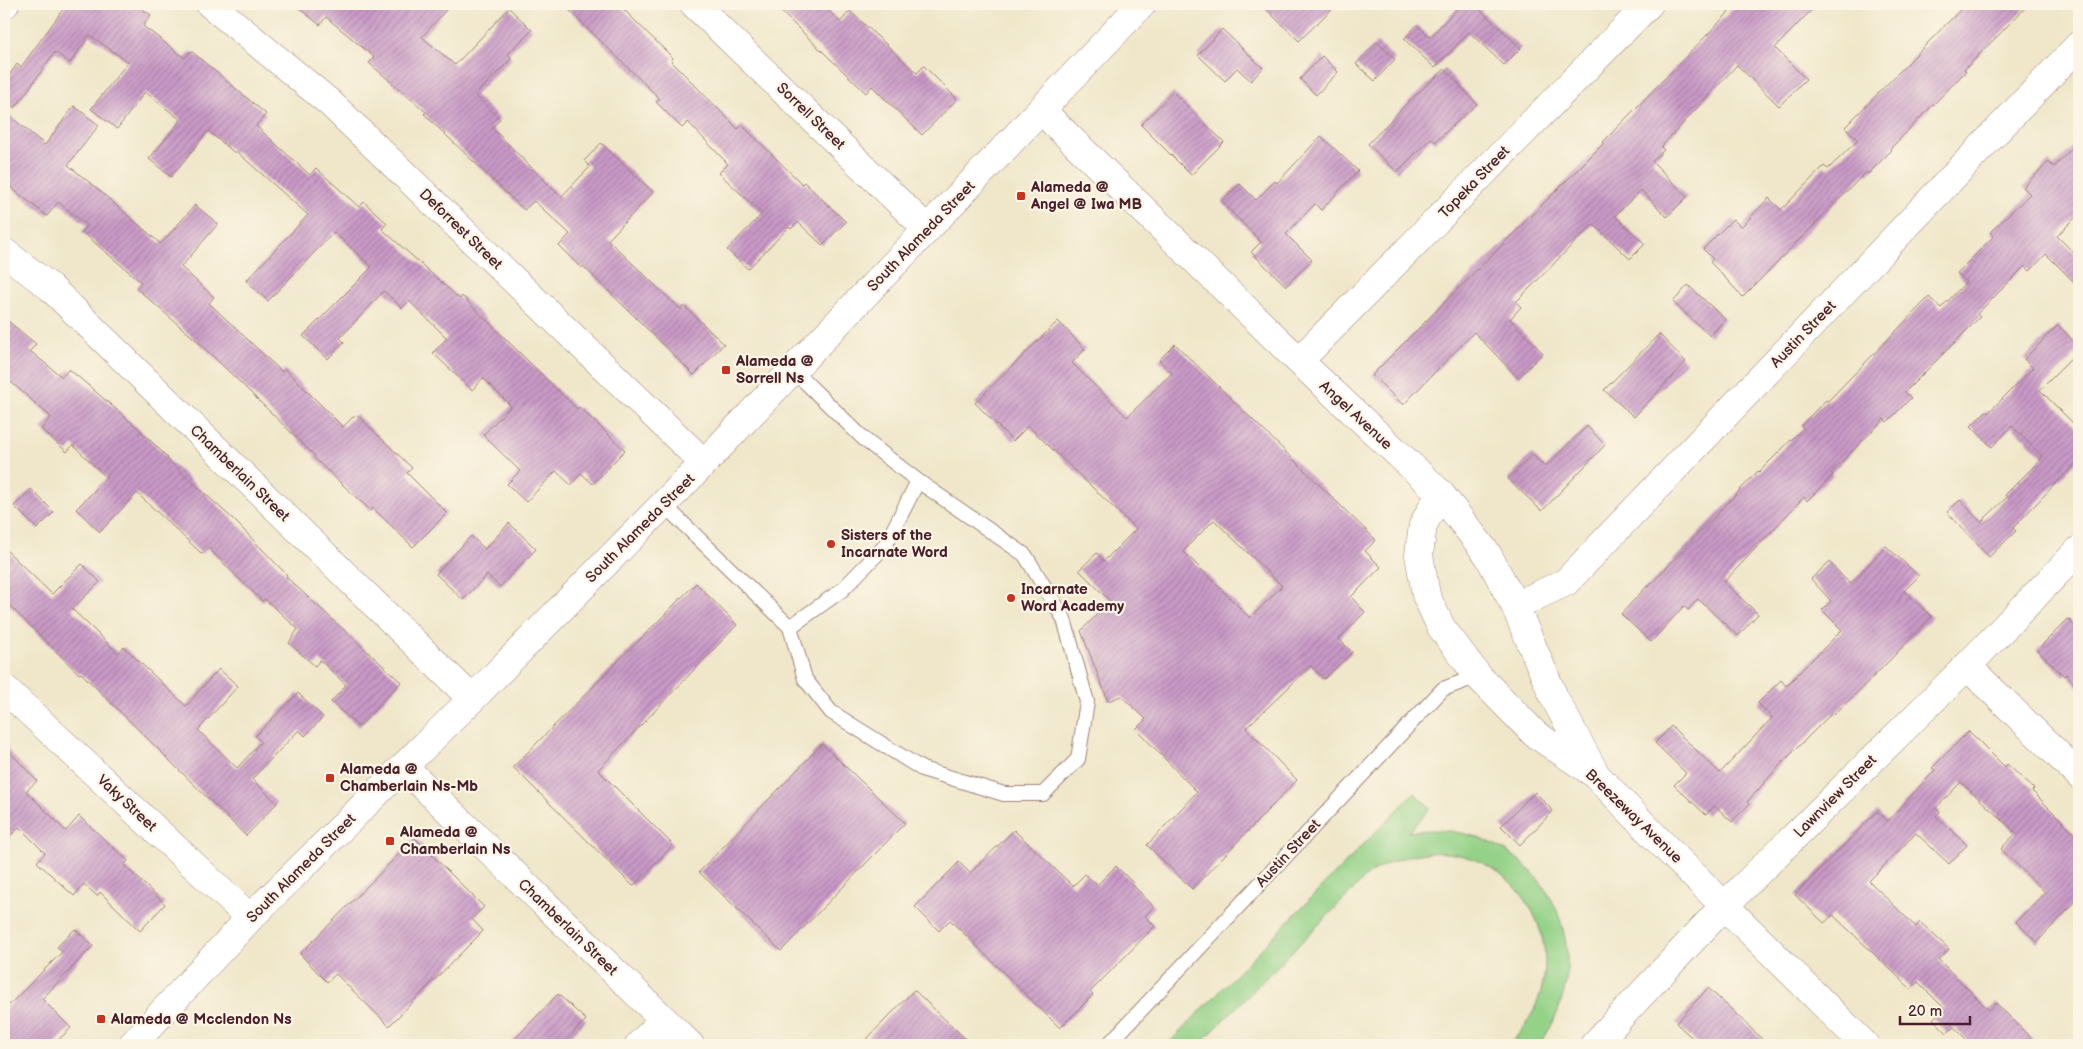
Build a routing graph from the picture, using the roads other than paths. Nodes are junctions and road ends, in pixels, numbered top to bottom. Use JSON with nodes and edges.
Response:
{"nodes":[{"id":1,"x":210,"y":4,"type":"edge"},
{"id":2,"x":694,"y":4,"type":"edge"},
{"id":3,"x":1142,"y":4,"type":"edge"},
{"id":4,"x":1649,"y":4,"type":"edge"},
{"id":5,"x":2079,"y":45,"type":"edge"},
{"id":6,"x":1041,"y":110,"type":"junction"},
{"id":7,"x":927,"y":229,"type":"junction"},
{"id":8,"x":4,"y":252,"type":"edge"},
{"id":9,"x":1299,"y":361,"type":"junction"},
{"id":10,"x":793,"y":370,"type":"junction"},
{"id":11,"x":704,"y":463,"type":"junction"},
{"id":12,"x":918,"y":481,"type":"junction"},
{"id":13,"x":1440,"y":492,"type":"junction"},
{"id":14,"x":663,"y":504,"type":"junction"},
{"id":15,"x":2079,"y":550,"type":"edge"},
{"id":16,"x":1515,"y":606,"type":"junction"},
{"id":17,"x":790,"y":627,"type":"junction"},
{"id":18,"x":1967,"y":666,"type":"junction"},
{"id":19,"x":1478,"y":676,"type":"junction"},
{"id":20,"x":4,"y":688,"type":"edge"},
{"id":21,"x":472,"y":699,"type":"junction"},
{"id":22,"x":404,"y":767,"type":"junction"},
{"id":23,"x":1596,"y":775,"type":"junction"},
{"id":24,"x":2079,"y":775,"type":"edge"},
{"id":25,"x":1725,"y":905,"type":"junction"},
{"id":26,"x":250,"y":918,"type":"junction"},
{"id":27,"x":664,"y":1020,"type":"junction"},
{"id":28,"x":132,"y":1045,"type":"edge"},
{"id":29,"x":639,"y":1045,"type":"edge"},
{"id":30,"x":690,"y":1045,"type":"edge"},
{"id":31,"x":1108,"y":1045,"type":"edge"},
{"id":32,"x":1594,"y":1045,"type":"edge"},
{"id":33,"x":1865,"y":1045,"type":"edge"}],
"edges":[{"from":1,"to":11,"type":"street","name":"Deforrest Street"},
{"from":2,"to":7,"type":"street","name":"Sorrell Street"},
{"from":3,"to":6,"type":"street","name":"South Alameda Street"},
{"from":4,"to":9,"type":"street","name":"Topeka Street"},
{"from":5,"to":16,"type":"street","name":"Austin Street"},
{"from":6,"to":7,"type":"street","name":"South Alameda Street"},
{"from":6,"to":9,"type":"street","name":"Angel Avenue"},
{"from":7,"to":10,"type":"street","name":"South Alameda Street"},
{"from":8,"to":21,"type":"street","name":"Chamberlain Street"},
{"from":9,"to":13,"type":"street","name":"Angel Avenue"},
{"from":10,"to":11,"type":"street","name":"South Alameda Street"},
{"from":10,"to":12,"type":"lane"},
{"from":11,"to":14,"type":"street","name":"South Alameda Street"},
{"from":12,"to":17,"type":"lane"},
{"from":12,"to":17,"type":"lane"},
{"from":13,"to":16,"type":"street","name":"Angel Avenue"},
{"from":13,"to":19,"type":"street","name":"Breezeway Avenue"},
{"from":14,"to":17,"type":"lane"},
{"from":14,"to":21,"type":"street","name":"South Alameda Street"},
{"from":15,"to":18,"type":"street","name":"Lawnview Street"},
{"from":16,"to":23,"type":"street","name":"Angel Avenue"},
{"from":18,"to":24,"type":"street"},
{"from":18,"to":25,"type":"street","name":"Lawnview Street"},
{"from":19,"to":23,"type":"street","name":"Breezeway Avenue"},
{"from":19,"to":31,"type":"lane","name":"Austin Street"},
{"from":20,"to":26,"type":"street","name":"Vaky Street"},
{"from":21,"to":22,"type":"street","name":"South Alameda Street"},
{"from":22,"to":26,"type":"street","name":"South Alameda Street"},
{"from":22,"to":27,"type":"street","name":"Chamberlain Street"},
{"from":23,"to":25,"type":"street","name":"Breezeway Avenue"},
{"from":25,"to":32,"type":"street","name":"Lawnview Street"},
{"from":25,"to":33,"type":"street","name":"Breezeway Avenue"},
{"from":26,"to":28,"type":"street","name":"South Alameda Street"},
{"from":27,"to":29,"type":"street"},
{"from":27,"to":30,"type":"street","name":"Chamberlain Street"}]}
